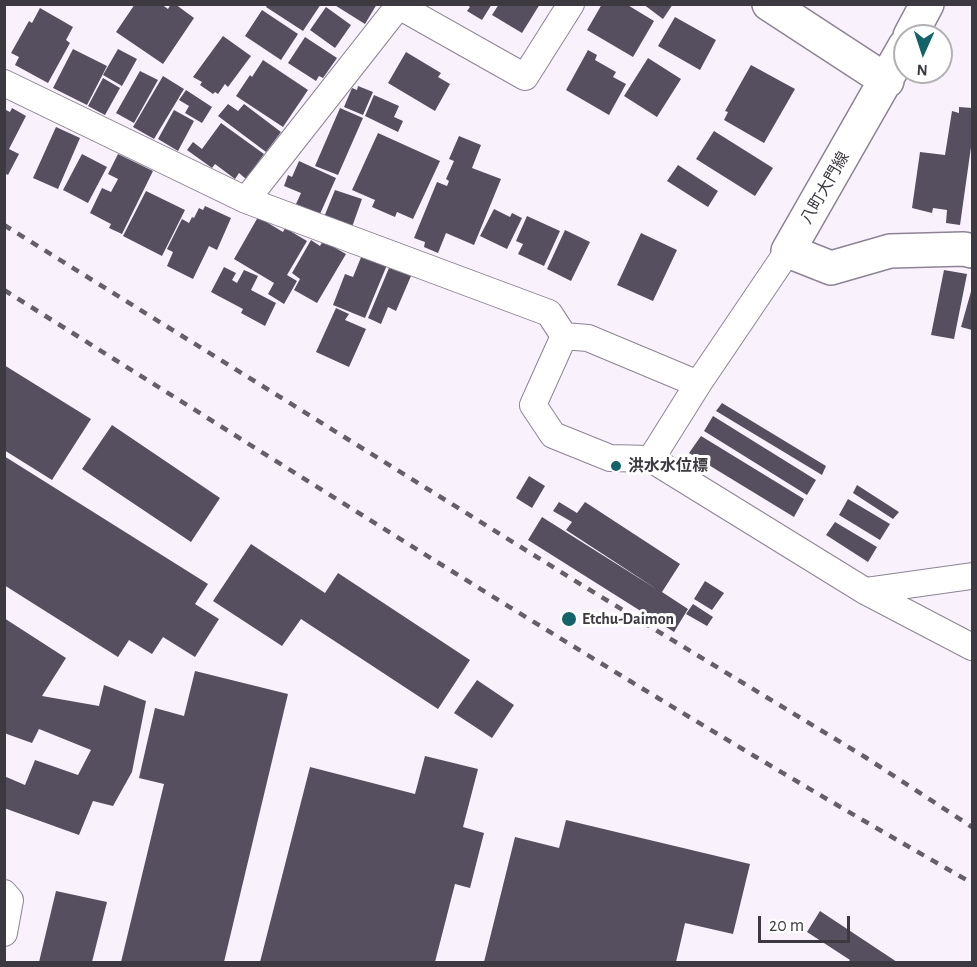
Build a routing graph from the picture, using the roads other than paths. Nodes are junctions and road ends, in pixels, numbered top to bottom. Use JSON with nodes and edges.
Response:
{"nodes":[{"id":1,"x":571,"y":4,"type":"edge"},
{"id":2,"x":769,"y":4,"type":"edge"},
{"id":3,"x":927,"y":4,"type":"edge"},
{"id":4,"x":399,"y":5,"type":"edge"},
{"id":5,"x":916,"y":24,"type":"edge"},
{"id":6,"x":893,"y":69,"type":"edge"},
{"id":7,"x":887,"y":81,"type":"junction"},
{"id":8,"x":4,"y":83,"type":"edge"},
{"id":9,"x":246,"y":200,"type":"junction"},
{"id":10,"x":788,"y":251,"type":"junction"},
{"id":11,"x":972,"y":251,"type":"edge"},
{"id":12,"x":564,"y":336,"type":"junction"},
{"id":13,"x":699,"y":384,"type":"junction"},
{"id":14,"x":651,"y":459,"type":"junction"},
{"id":15,"x":972,"y":576,"type":"edge"},
{"id":16,"x":865,"y":591,"type":"junction"},
{"id":17,"x":972,"y":647,"type":"edge"},
{"id":18,"x":4,"y":892,"type":"edge"},
{"id":19,"x":4,"y":933,"type":"edge"}],
"edges":[{"from":1,"to":4,"type":"street"},
{"from":2,"to":7,"type":"main road"},
{"from":3,"to":5,"type":"main road"},
{"from":4,"to":9,"type":"street"},
{"from":6,"to":7,"type":"main road","name":"八町大門線"},
{"from":7,"to":10,"type":"main road","name":"八町大門線"},
{"from":8,"to":9,"type":"street"},
{"from":9,"to":12,"type":"street"},
{"from":10,"to":11,"type":"main road"},
{"from":10,"to":13,"type":"street"},
{"from":12,"to":13,"type":"street"},
{"from":12,"to":14,"type":"street"},
{"from":13,"to":14,"type":"street"},
{"from":14,"to":16,"type":"street"},
{"from":15,"to":16,"type":"street"},
{"from":16,"to":17,"type":"street"},
{"from":18,"to":19,"type":"street"}]}
